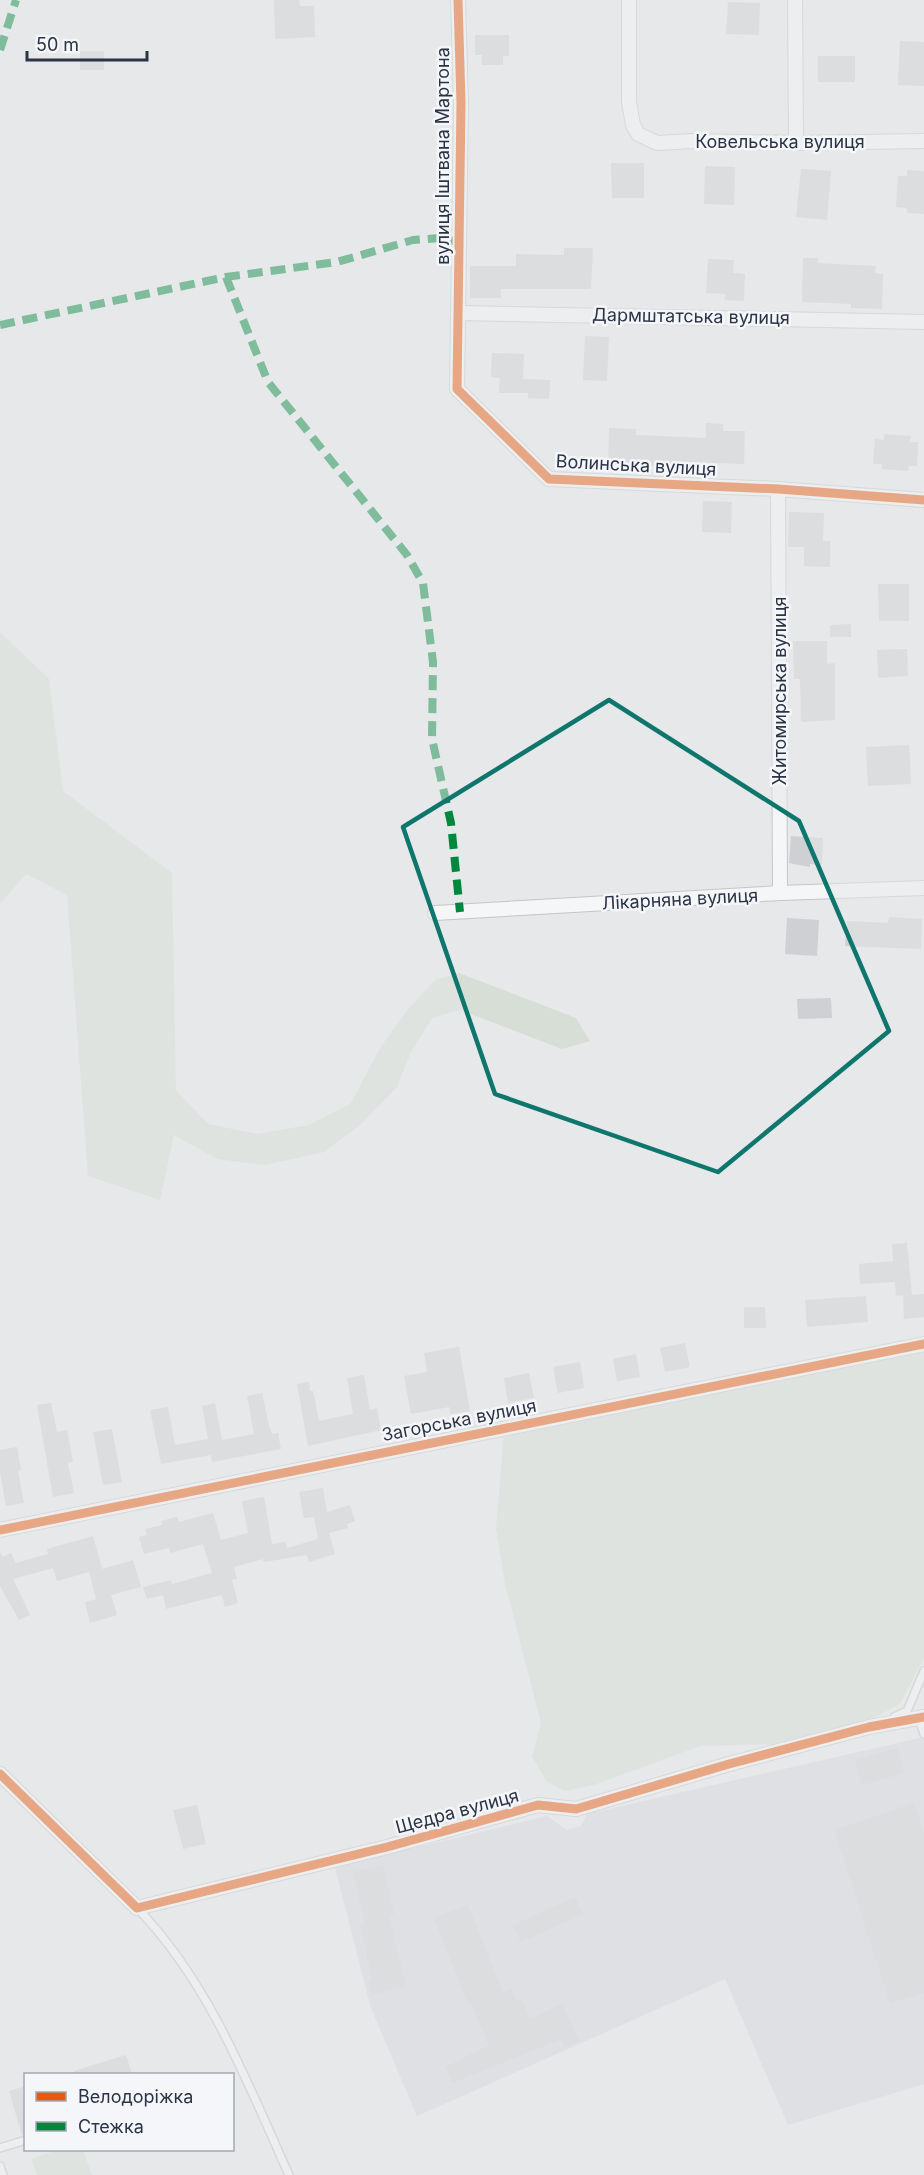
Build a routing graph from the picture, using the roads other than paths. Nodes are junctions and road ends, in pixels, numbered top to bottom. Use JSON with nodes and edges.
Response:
{"nodes":[{"id":1,"x":458,"y":0,"type":"edge"},
{"id":2,"x":628,"y":0,"type":"edge"},
{"id":3,"x":795,"y":0,"type":"edge"},
{"id":4,"x":924,"y":141,"type":"edge"},
{"id":5,"x":796,"y":143,"type":"junction"},
{"id":6,"x":458,"y":313,"type":"junction"},
{"id":7,"x":924,"y":322,"type":"edge"},
{"id":8,"x":778,"y":489,"type":"junction"},
{"id":9,"x":924,"y":500,"type":"edge"},
{"id":10,"x":924,"y":888,"type":"edge"},
{"id":11,"x":780,"y":893,"type":"junction"},
{"id":12,"x":435,"y":913,"type":"dead end"},
{"id":13,"x":924,"y":1344,"type":"edge"},
{"id":14,"x":0,"y":1530,"type":"edge"},
{"id":15,"x":924,"y":1671,"type":"edge"},
{"id":16,"x":922,"y":1718,"type":"edge"},
{"id":17,"x":869,"y":1727,"type":"junction"},
{"id":18,"x":924,"y":1734,"type":"edge"},
{"id":19,"x":0,"y":1773,"type":"edge"},
{"id":20,"x":137,"y":1908,"type":"junction"},
{"id":21,"x":24,"y":2141,"type":"edge"},
{"id":22,"x":0,"y":2148,"type":"edge"},
{"id":23,"x":0,"y":2166,"type":"edge"},
{"id":24,"x":3,"y":2175,"type":"edge"},
{"id":25,"x":289,"y":2175,"type":"edge"}],
"edges":[{"from":1,"to":6,"type":"street","name":"вулиця Іштвана Мартона"},
{"from":2,"to":5,"type":"street","name":"Ковельська вулиця"},
{"from":3,"to":5,"type":"street"},
{"from":4,"to":5,"type":"street","name":"Ковельська вулиця"},
{"from":6,"to":7,"type":"street","name":"Дармштатська вулиця"},
{"from":6,"to":8,"type":"street","name":"Волинська вулиця"},
{"from":8,"to":9,"type":"street","name":"Волинська вулиця"},
{"from":8,"to":11,"type":"street","name":"Житомирська вулиця"},
{"from":10,"to":11,"type":"street","name":"Лікарняна вулиця"},
{"from":11,"to":12,"type":"street","name":"Лікарняна вулиця"},
{"from":13,"to":14,"type":"street","name":"Загорська вулиця"},
{"from":15,"to":17,"type":"lane"},
{"from":16,"to":17,"type":"street","name":"Щедра вулиця"},
{"from":16,"to":18,"type":"lane"},
{"from":17,"to":20,"type":"street","name":"Щедра вулиця"},
{"from":19,"to":20,"type":"street"},
{"from":20,"to":25,"type":"lane"},
{"from":21,"to":22,"type":"lane"},
{"from":23,"to":24,"type":"lane"}]}
